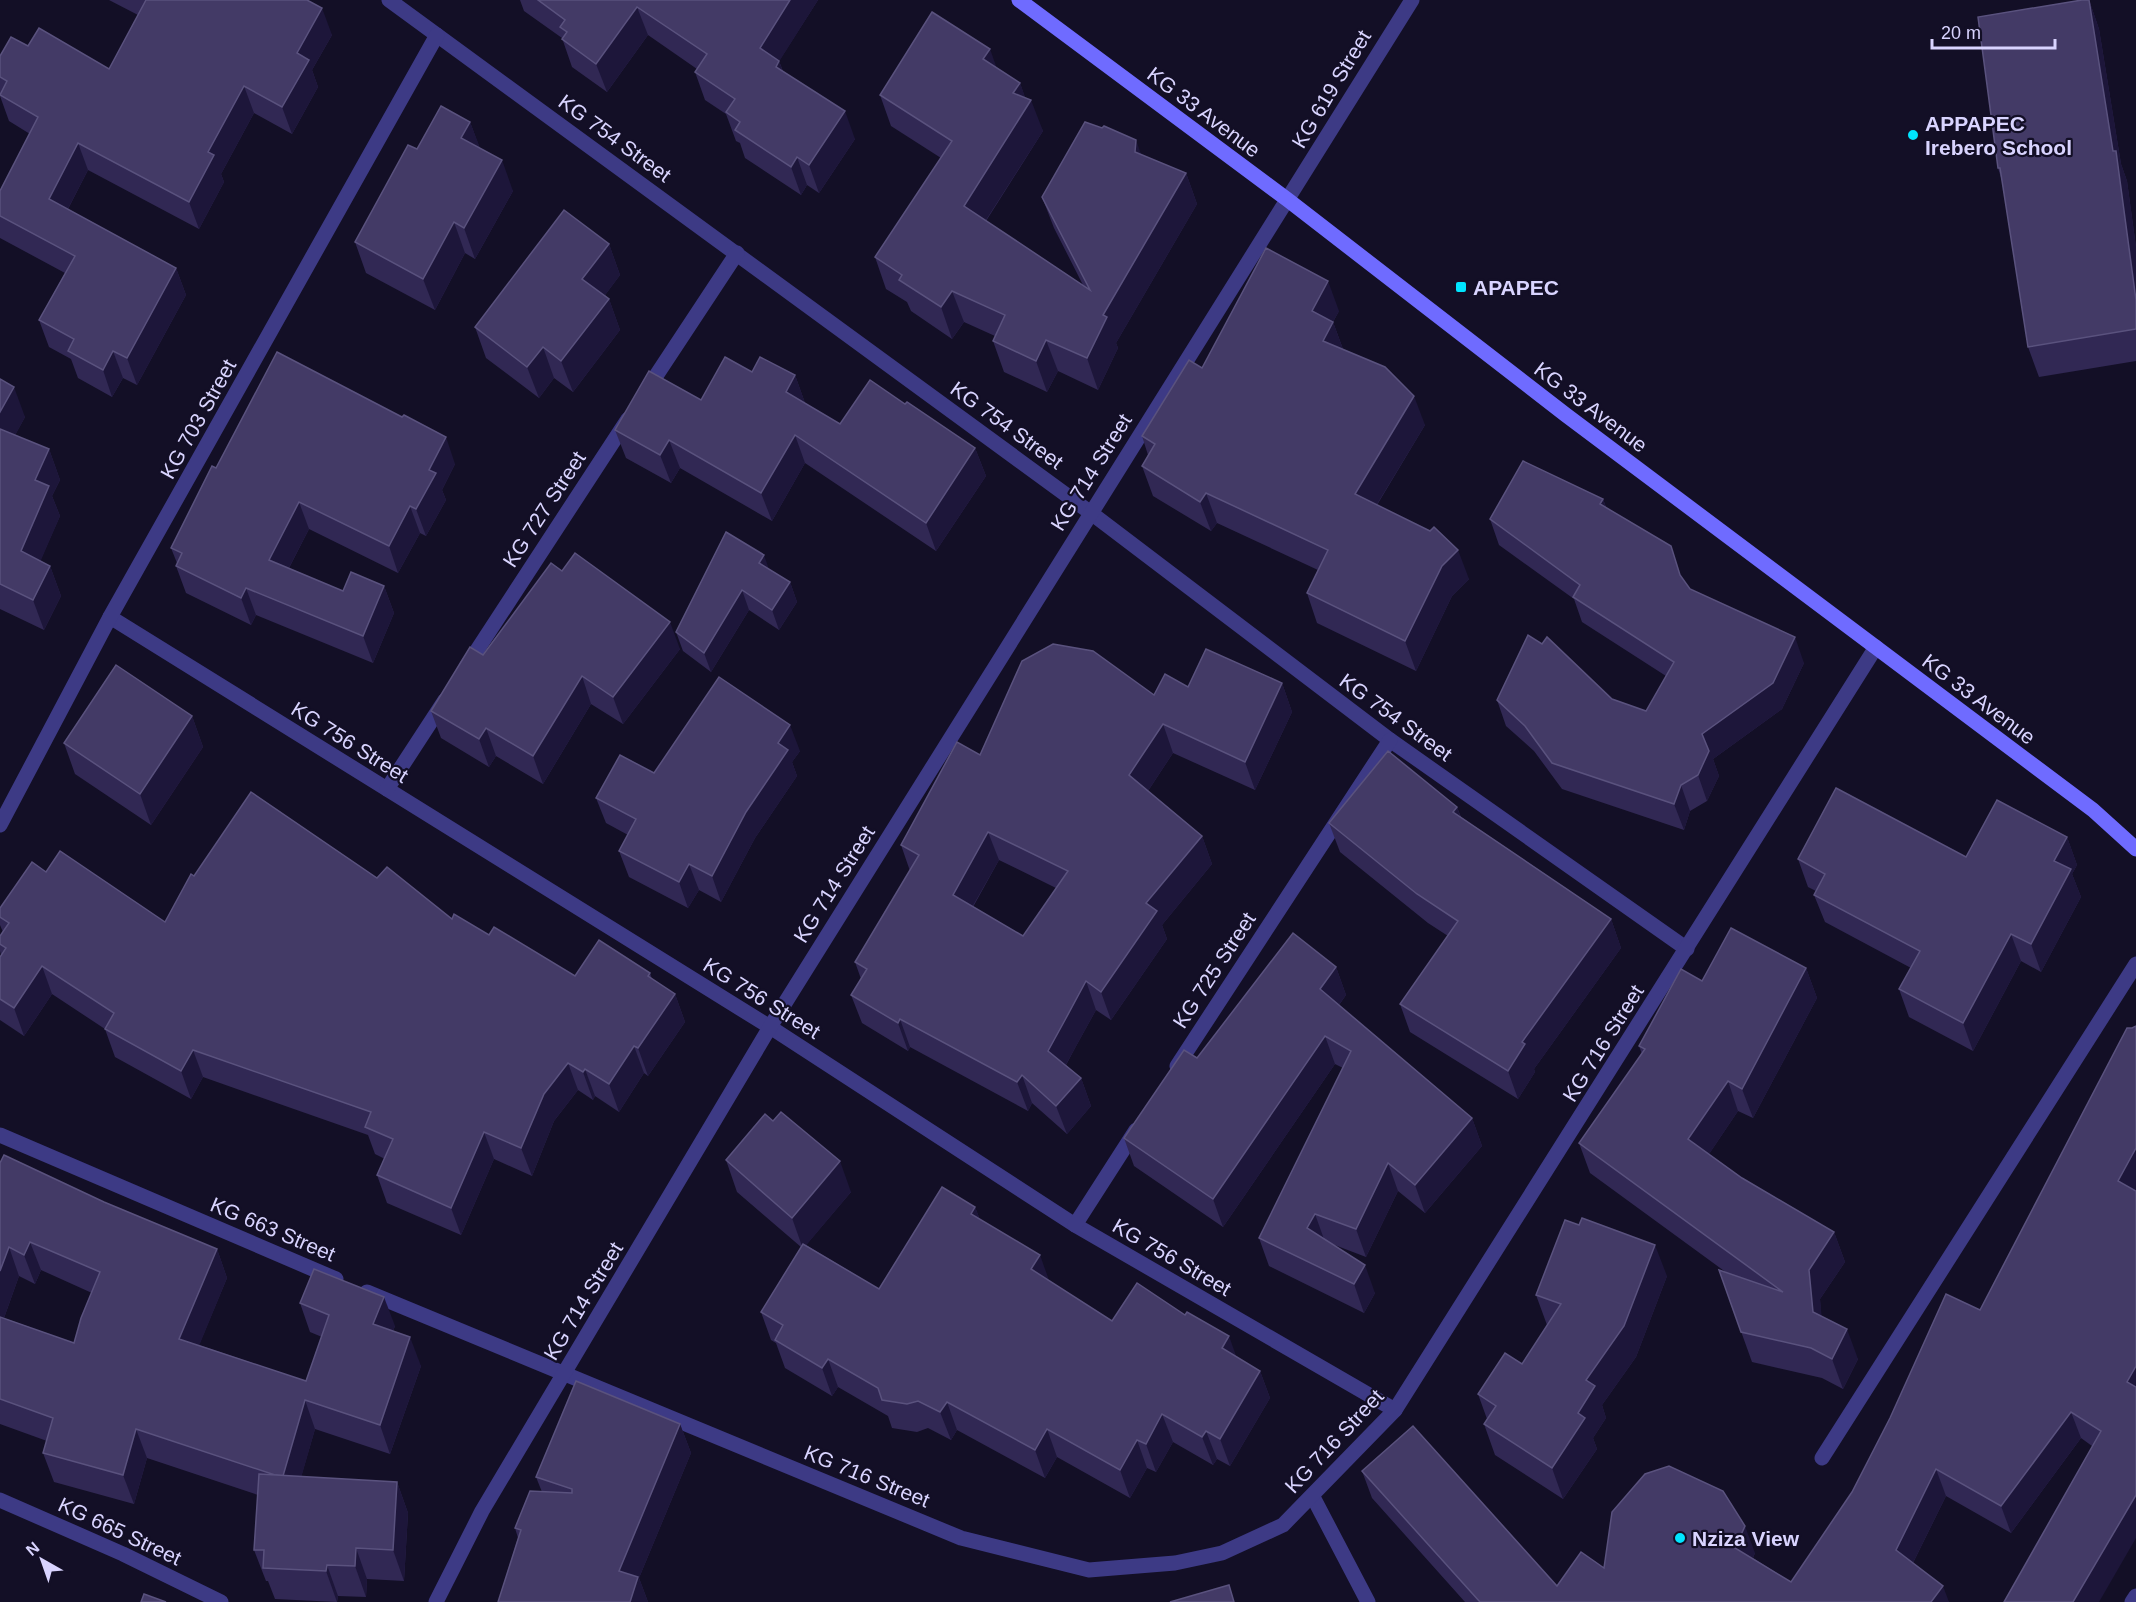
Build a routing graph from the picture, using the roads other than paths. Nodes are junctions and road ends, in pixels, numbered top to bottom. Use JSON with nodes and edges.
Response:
{"nodes":[{"id":1,"x":389,"y":0,"type":"edge"},
{"id":2,"x":1019,"y":0,"type":"edge"},
{"id":3,"x":1412,"y":0,"type":"edge"},
{"id":4,"x":437,"y":35,"type":"junction"},
{"id":5,"x":1288,"y":200,"type":"junction"},
{"id":6,"x":736,"y":253,"type":"junction"},
{"id":7,"x":1091,"y":513,"type":"junction"},
{"id":8,"x":110,"y":617,"type":"junction"},
{"id":9,"x":1876,"y":648,"type":"junction"},
{"id":10,"x":1390,"y":740,"type":"junction"},
{"id":11,"x":387,"y":789,"type":"junction"},
{"id":12,"x":0,"y":825,"type":"edge"},
{"id":13,"x":2136,"y":849,"type":"edge"},
{"id":14,"x":1687,"y":949,"type":"junction"},
{"id":15,"x":2136,"y":964,"type":"edge"},
{"id":16,"x":770,"y":1027,"type":"junction"},
{"id":17,"x":1171,"y":1076,"type":"edge"},
{"id":18,"x":1145,"y":1116,"type":"edge"},
{"id":19,"x":0,"y":1134,"type":"edge"},
{"id":20,"x":1075,"y":1225,"type":"junction"},
{"id":21,"x":564,"y":1375,"type":"junction"},
{"id":22,"x":1395,"y":1410,"type":"junction"},
{"id":23,"x":1822,"y":1458,"type":"dead end"},
{"id":24,"x":1313,"y":1497,"type":"junction"},
{"id":25,"x":0,"y":1500,"type":"edge"},
{"id":26,"x":2136,"y":1596,"type":"edge"},
{"id":27,"x":221,"y":1602,"type":"edge"},
{"id":28,"x":435,"y":1602,"type":"edge"},
{"id":29,"x":1368,"y":1602,"type":"edge"},
{"id":30,"x":2132,"y":1602,"type":"edge"}],
"edges":[{"from":1,"to":4,"type":"street","name":"KG 754 Street"},
{"from":2,"to":5,"type":"main road","name":"KG 33 Avenue"},
{"from":3,"to":5,"type":"street","name":"KG 619 Street"},
{"from":4,"to":6,"type":"street","name":"KG 754 Street"},
{"from":4,"to":8,"type":"street","name":"KG 703 Street"},
{"from":5,"to":7,"type":"street","name":"KG 714 Street"},
{"from":5,"to":9,"type":"main road","name":"KG 33 Avenue"},
{"from":6,"to":7,"type":"street","name":"KG 754 Street"},
{"from":6,"to":11,"type":"street","name":"KG 727 Street"},
{"from":7,"to":10,"type":"street","name":"KG 754 Street"},
{"from":7,"to":16,"type":"street","name":"KG 714 Street"},
{"from":8,"to":11,"type":"street","name":"KG 756 Street"},
{"from":8,"to":12,"type":"street","name":"KG 703 Street"},
{"from":9,"to":13,"type":"main road","name":"KG 33 Avenue"},
{"from":9,"to":14,"type":"street","name":"KG 716 Street"},
{"from":10,"to":14,"type":"street","name":"KG 754 Street"},
{"from":10,"to":17,"type":"street","name":"KG 725 Street"},
{"from":11,"to":16,"type":"street","name":"KG 756 Street"},
{"from":14,"to":22,"type":"street","name":"KG 716 Street"},
{"from":15,"to":23,"type":"street"},
{"from":16,"to":20,"type":"street","name":"KG 756 Street"},
{"from":16,"to":21,"type":"street","name":"KG 714 Street"},
{"from":18,"to":20,"type":"street"},
{"from":19,"to":21,"type":"street","name":"KG 663 Street"},
{"from":20,"to":22,"type":"street","name":"KG 756 Street"},
{"from":21,"to":24,"type":"street","name":"KG 716 Street"},
{"from":21,"to":28,"type":"street","name":"KG 714 Street"},
{"from":22,"to":24,"type":"street","name":"KG 716 Street"},
{"from":24,"to":29,"type":"street"},
{"from":25,"to":27,"type":"street","name":"KG 665 Street"},
{"from":26,"to":30,"type":"street"}]}
